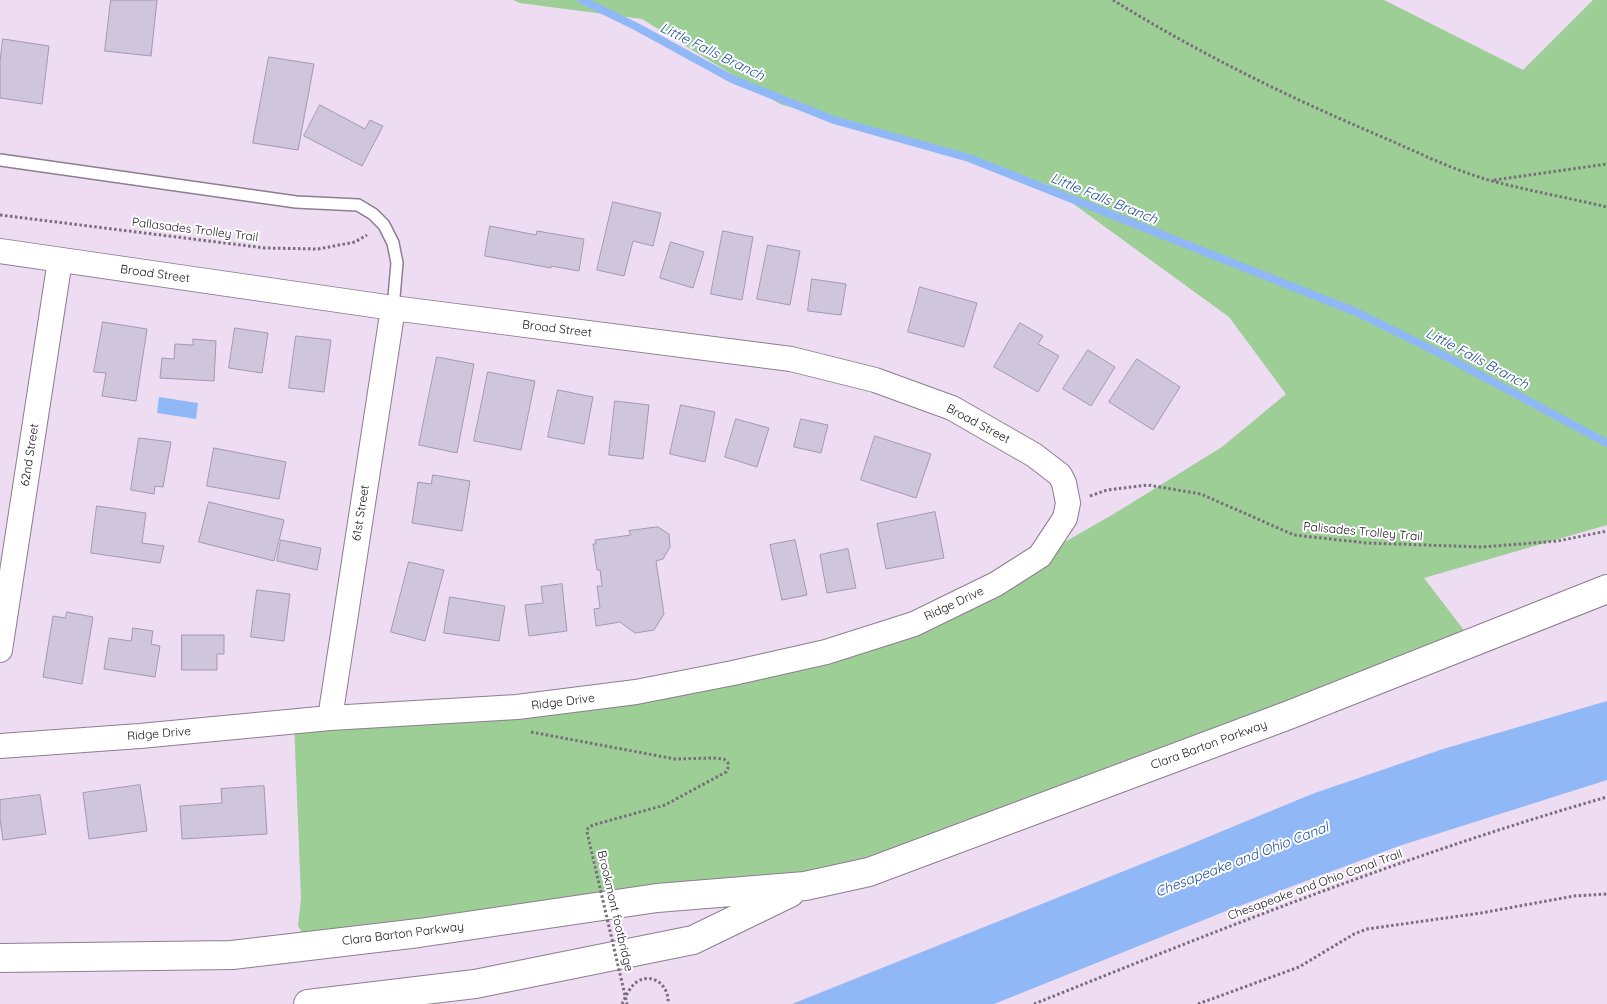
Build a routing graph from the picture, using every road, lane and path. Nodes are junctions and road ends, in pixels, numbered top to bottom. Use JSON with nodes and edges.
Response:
{"nodes":[{"id":1,"x":1113,"y":0,"type":"edge"},
{"id":2,"x":0,"y":160,"type":"edge"},
{"id":3,"x":1607,"y":164,"type":"edge"},
{"id":4,"x":1491,"y":181,"type":"junction"},
{"id":5,"x":1607,"y":207,"type":"edge"},
{"id":6,"x":0,"y":214,"type":"edge"},
{"id":7,"x":384,"y":225,"type":"junction"},
{"id":8,"x":0,"y":251,"type":"edge"},
{"id":9,"x":60,"y":260,"type":"junction"},
{"id":10,"x":393,"y":308,"type":"junction"},
{"id":11,"x":1068,"y":504,"type":"junction"},
{"id":12,"x":1607,"y":531,"type":"edge"},
{"id":13,"x":1607,"y":589,"type":"edge"},
{"id":14,"x":0,"y":650,"type":"edge"},
{"id":15,"x":517,"y":707,"type":"junction"},
{"id":16,"x":330,"y":718,"type":"junction"},
{"id":17,"x":0,"y":746,"type":"edge"},
{"id":18,"x":1607,"y":797,"type":"edge"},
{"id":19,"x":805,"y":886,"type":"junction"},
{"id":20,"x":1607,"y":894,"type":"edge"},
{"id":21,"x":0,"y":958,"type":"edge"},
{"id":22,"x":626,"y":995,"type":"junction"},
{"id":23,"x":308,"y":1004,"type":"edge"},
{"id":24,"x":622,"y":1004,"type":"edge"},
{"id":25,"x":628,"y":1004,"type":"edge"},
{"id":26,"x":668,"y":1004,"type":"edge"},
{"id":27,"x":1034,"y":1004,"type":"edge"},
{"id":28,"x":1198,"y":1004,"type":"edge"}],
"edges":[{"from":1,"to":4,"type":"path"},
{"from":2,"to":7,"type":"lane"},
{"from":3,"to":4,"type":"path"},
{"from":4,"to":5,"type":"path"},
{"from":6,"to":7,"type":"path","name":"Pallasades Trolley Trail"},
{"from":7,"to":10,"type":"lane"},
{"from":8,"to":9,"type":"street","name":"Broad Street"},
{"from":9,"to":10,"type":"street","name":"Broad Street"},
{"from":9,"to":14,"type":"street","name":"62nd Street"},
{"from":10,"to":11,"type":"street","name":"Broad Street"},
{"from":10,"to":16,"type":"street","name":"61st Street"},
{"from":11,"to":12,"type":"path","name":"Palisades Trolley Trail"},
{"from":11,"to":15,"type":"street","name":"Ridge Drive"},
{"from":13,"to":19,"type":"highway","name":"Clara Barton Parkway"},
{"from":15,"to":16,"type":"street","name":"Ridge Drive"},
{"from":15,"to":22,"type":"path","name":"Brookmont footbridge","bridge":true},
{"from":16,"to":17,"type":"street","name":"Ridge Drive"},
{"from":18,"to":27,"type":"path","name":"Chesapeake and Ohio Canal Trail"},
{"from":19,"to":21,"type":"highway","name":"Clara Barton Parkway"},
{"from":19,"to":23,"type":"highway","name":"Clara Barton Parkway"},
{"from":20,"to":28,"type":"path"},
{"from":22,"to":24,"type":"path"},
{"from":22,"to":25,"type":"path","name":"Brookmont footbridge","bridge":true},
{"from":22,"to":26,"type":"path"}]}
